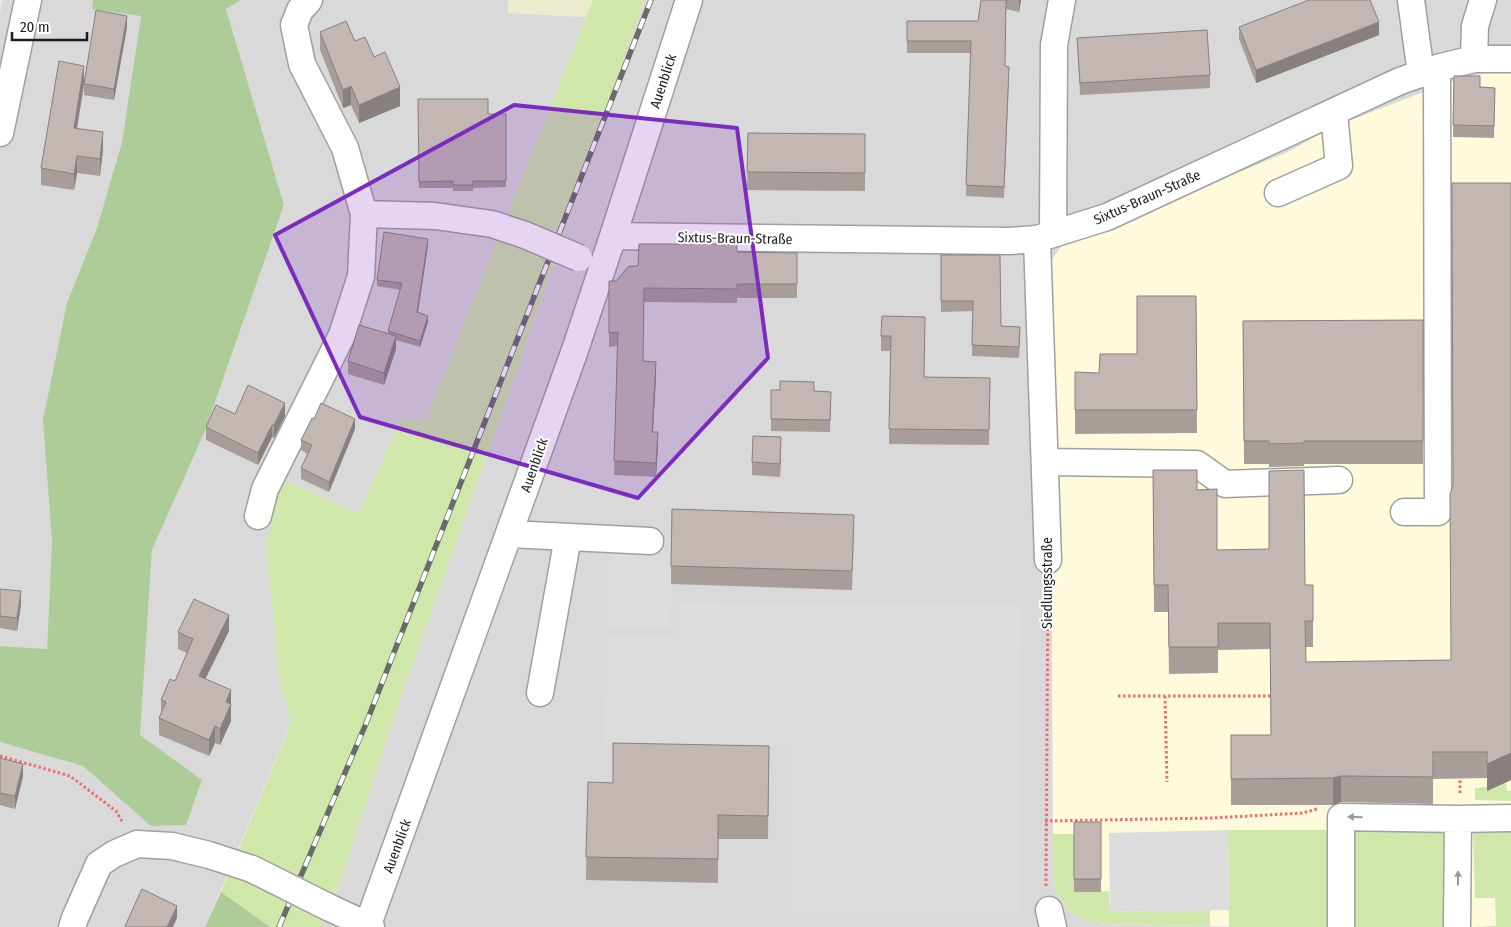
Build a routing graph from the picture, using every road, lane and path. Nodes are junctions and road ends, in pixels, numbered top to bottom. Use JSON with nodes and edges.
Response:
{"nodes":[{"id":1,"x":28,"y":0,"type":"edge"},
{"id":2,"x":309,"y":0,"type":"edge"},
{"id":3,"x":689,"y":0,"type":"edge"},
{"id":4,"x":1062,"y":0,"type":"edge"},
{"id":5,"x":1411,"y":0,"type":"edge"},
{"id":6,"x":1484,"y":0,"type":"edge"},
{"id":7,"x":1474,"y":59,"type":"junction"},
{"id":8,"x":1511,"y":59,"type":"edge"},
{"id":9,"x":1429,"y":71,"type":"junction"},
{"id":10,"x":1334,"y":113,"type":"junction"},
{"id":11,"x":0,"y":133,"type":"edge"},
{"id":12,"x":1278,"y":193,"type":"dead end"},
{"id":13,"x":364,"y":214,"type":"junction"},
{"id":14,"x":613,"y":236,"type":"junction"},
{"id":15,"x":1045,"y":237,"type":"junction"},
{"id":16,"x":591,"y":263,"type":"junction"},
{"id":17,"x":1045,"y":462,"type":"junction"},
{"id":18,"x":1339,"y":480,"type":"dead end"},
{"id":19,"x":1404,"y":512,"type":"dead end"},
{"id":20,"x":258,"y":516,"type":"dead end"},
{"id":21,"x":510,"y":534,"type":"junction"},
{"id":22,"x":568,"y":537,"type":"junction"},
{"id":23,"x":650,"y":541,"type":"dead end"},
{"id":24,"x":1048,"y":560,"type":"joint"},
{"id":25,"x":540,"y":693,"type":"dead end"},
{"id":26,"x":1118,"y":696,"type":"dead end"},
{"id":27,"x":1165,"y":696,"type":"junction"},
{"id":28,"x":1276,"y":696,"type":"edge"},
{"id":29,"x":0,"y":756,"type":"edge"},
{"id":30,"x":1460,"y":769,"type":"edge"},
{"id":31,"x":1167,"y":782,"type":"dead end"},
{"id":32,"x":1326,"y":807,"type":"dead end"},
{"id":33,"x":116,"y":811,"type":"dead end"},
{"id":34,"x":1511,"y":818,"type":"edge"},
{"id":35,"x":1458,"y":819,"type":"junction"},
{"id":36,"x":1046,"y":821,"type":"junction"},
{"id":37,"x":1051,"y":918,"type":"edge"},
{"id":38,"x":72,"y":927,"type":"edge"},
{"id":39,"x":369,"y":927,"type":"edge"},
{"id":40,"x":1341,"y":927,"type":"edge"},
{"id":41,"x":1457,"y":927,"type":"edge"}],
"edges":[{"from":1,"to":11,"type":"street"},
{"from":2,"to":13,"type":"street"},
{"from":3,"to":14,"type":"street","name":"Auenblick"},
{"from":4,"to":15,"type":"street","name":"Siedlungsstraße"},
{"from":5,"to":9,"type":"street"},
{"from":6,"to":7,"type":"street"},
{"from":7,"to":8,"type":"street","name":"Sixtus-Braun-Straße"},
{"from":7,"to":9,"type":"street","name":"Sixtus-Braun-Straße"},
{"from":9,"to":10,"type":"street","name":"Sixtus-Braun-Straße"},
{"from":9,"to":19,"type":"street"},
{"from":10,"to":12,"type":"street"},
{"from":10,"to":15,"type":"street","name":"Sixtus-Braun-Straße"},
{"from":13,"to":16,"type":"street","bridge":true},
{"from":13,"to":20,"type":"street"},
{"from":14,"to":15,"type":"street","name":"Sixtus-Braun-Straße"},
{"from":14,"to":16,"type":"street","name":"Auenblick"},
{"from":15,"to":17,"type":"street","name":"Siedlungsstraße"},
{"from":16,"to":21,"type":"street","name":"Auenblick"},
{"from":17,"to":18,"type":"street"},
{"from":17,"to":24,"type":"street","name":"Siedlungsstraße"},
{"from":21,"to":22,"type":"street"},
{"from":21,"to":39,"type":"street","name":"Auenblick"},
{"from":22,"to":23,"type":"street"},
{"from":22,"to":25,"type":"street"},
{"from":24,"to":36,"type":"path","name":"Siedlungsstraße"},
{"from":26,"to":27,"type":"path"},
{"from":27,"to":28,"type":"path"},
{"from":27,"to":31,"type":"path"},
{"from":29,"to":33,"type":"path"},
{"from":30,"to":35,"type":"path"},
{"from":32,"to":36,"type":"path"},
{"from":34,"to":35,"type":"street"},
{"from":35,"to":40,"type":"street","one_way":true},
{"from":41,"to":35,"type":"street","one_way":true},
{"from":36,"to":37,"type":"path","name":"Siedlungsstraße"},
{"from":38,"to":39,"type":"street","name":"Auenblick","bridge":true}]}
